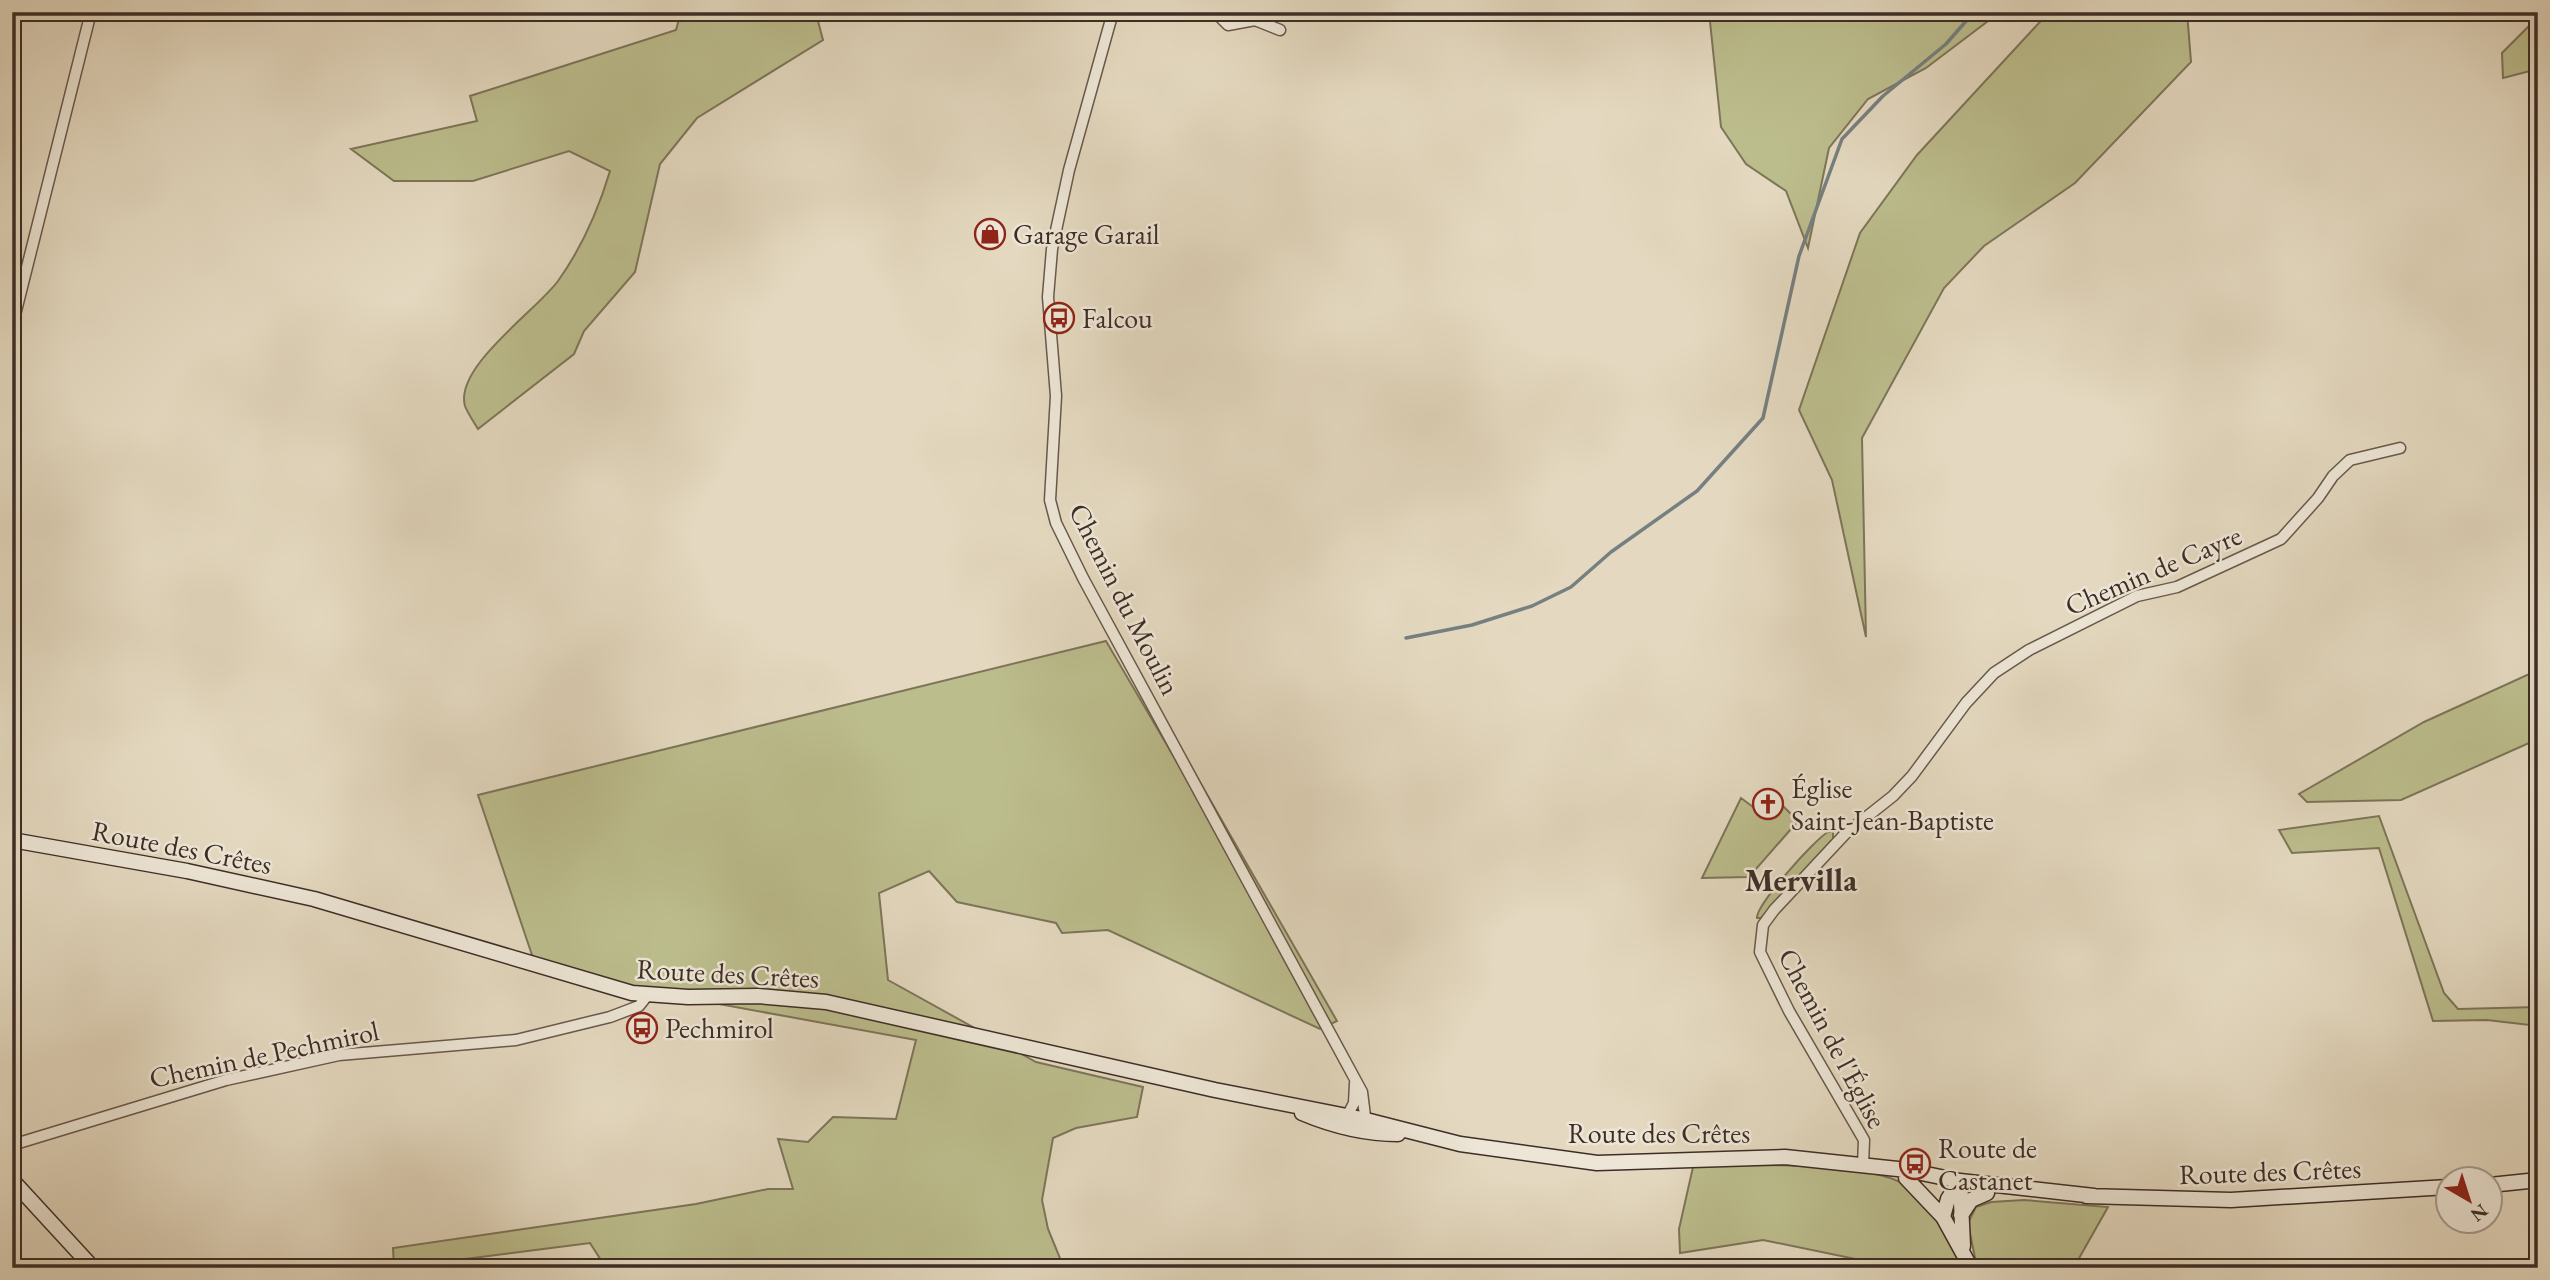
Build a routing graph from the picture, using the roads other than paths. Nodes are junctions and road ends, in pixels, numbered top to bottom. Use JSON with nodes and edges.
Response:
{"nodes":[{"id":1,"x":91,"y":12,"type":"edge"},
{"id":2,"x":1112,"y":12,"type":"edge"},
{"id":3,"x":1214,"y":12,"type":"edge"},
{"id":4,"x":1280,"y":30,"type":"dead end"},
{"id":5,"x":12,"y":327,"type":"edge"},
{"id":6,"x":2400,"y":448,"type":"dead end"},
{"id":7,"x":12,"y":840,"type":"edge"},
{"id":8,"x":1761,"y":932,"type":"joint"},
{"id":9,"x":647,"y":996,"type":"junction"},
{"id":10,"x":1355,"y":1083,"type":"junction"},
{"id":11,"x":1354,"y":1121,"type":"junction"},
{"id":12,"x":12,"y":1145,"type":"edge"},
{"id":13,"x":1863,"y":1165,"type":"junction"},
{"id":14,"x":1906,"y":1178,"type":"junction"},
{"id":15,"x":12,"y":1180,"type":"edge"},
{"id":16,"x":2538,"y":1181,"type":"edge"},
{"id":17,"x":2504,"y":1184,"type":"edge"},
{"id":18,"x":1958,"y":1186,"type":"junction"},
{"id":19,"x":2434,"y":1188,"type":"edge"},
{"id":20,"x":1987,"y":1193,"type":"junction"},
{"id":21,"x":2094,"y":1196,"type":"junction"},
{"id":22,"x":1961,"y":1216,"type":"junction"},
{"id":23,"x":1943,"y":1217,"type":"junction"},
{"id":24,"x":1968,"y":1261,"type":"edge"},
{"id":25,"x":93,"y":1268,"type":"edge"}],
"edges":[{"from":1,"to":5,"type":"street"},
{"from":2,"to":10,"type":"street","name":"Chemin du Moulin"},
{"from":3,"to":4,"type":"street"},
{"from":6,"to":8,"type":"street","name":"Chemin de Cayre"},
{"from":7,"to":9,"type":"street","name":"Route des Crêtes"},
{"from":8,"to":13,"type":"street","name":"Chemin de l'Église"},
{"from":9,"to":11,"type":"street","name":"Route des Crêtes"},
{"from":9,"to":12,"type":"street","name":"Chemin de Pechmirol"},
{"from":10,"to":11,"type":"street"},
{"from":10,"to":11,"type":"street","name":"Chemin du Moulin"},
{"from":11,"to":13,"type":"street","name":"Route des Crêtes"},
{"from":13,"to":14,"type":"street","name":"Route des Crêtes"},
{"from":13,"to":18,"type":"street","name":"Route des Crêtes"},
{"from":14,"to":18,"type":"street","name":"Route des Crêtes"},
{"from":14,"to":23,"type":"street"},
{"from":15,"to":25,"type":"street"},
{"from":16,"to":17,"type":"street"},
{"from":18,"to":20,"type":"street","name":"Route des Crêtes"},
{"from":18,"to":21,"type":"street","name":"Route des Crêtes"},
{"from":18,"to":22,"type":"street"},
{"from":18,"to":23,"type":"street"},
{"from":19,"to":21,"type":"street","name":"Route des Crêtes"},
{"from":20,"to":21,"type":"street","name":"Route des Crêtes"},
{"from":20,"to":22,"type":"street"},
{"from":22,"to":24,"type":"street"},
{"from":23,"to":24,"type":"street"}]}
